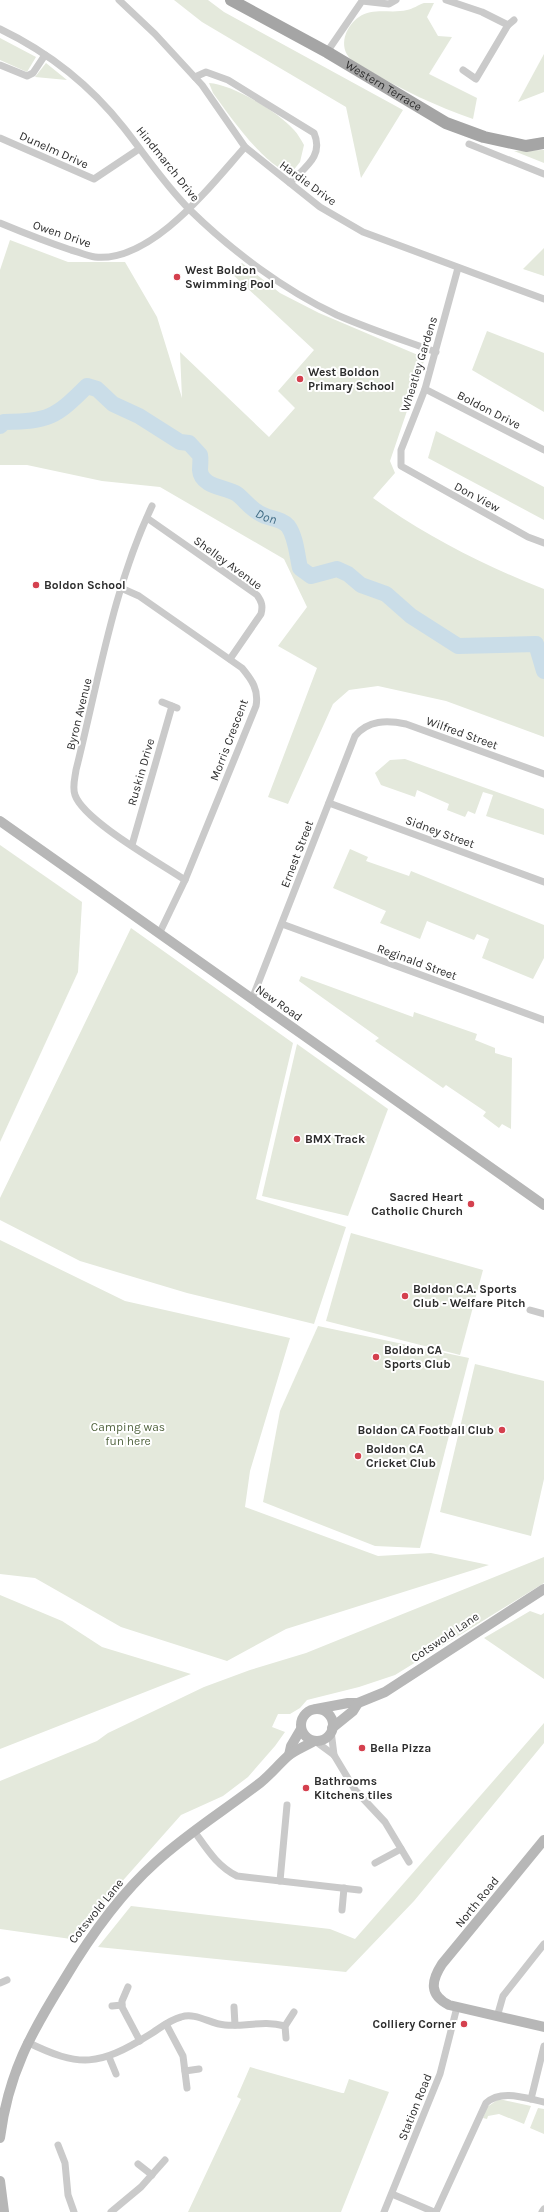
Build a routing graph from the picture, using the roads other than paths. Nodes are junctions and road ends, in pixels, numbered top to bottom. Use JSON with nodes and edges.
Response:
{"nodes":[{"id":1,"x":119,"y":0,"type":"edge"},
{"id":2,"x":231,"y":0,"type":"edge"},
{"id":3,"x":396,"y":0,"type":"edge"},
{"id":4,"x":446,"y":0,"type":"edge"},
{"id":5,"x":361,"y":1,"type":"edge"},
{"id":6,"x":514,"y":20,"type":"dead end"},
{"id":7,"x":508,"y":25,"type":"junction"},
{"id":8,"x":0,"y":29,"type":"edge"},
{"id":9,"x":327,"y":52,"type":"junction"},
{"id":10,"x":45,"y":55,"type":"junction"},
{"id":11,"x":0,"y":66,"type":"edge"},
{"id":12,"x":463,"y":70,"type":"dead end"},
{"id":13,"x":195,"y":77,"type":"junction"},
{"id":14,"x":0,"y":138,"type":"edge"},
{"id":15,"x":544,"y":143,"type":"edge"},
{"id":16,"x":470,"y":144,"type":"dead end"},
{"id":17,"x":245,"y":147,"type":"junction"},
{"id":18,"x":139,"y":149,"type":"junction"},
{"id":19,"x":544,"y":174,"type":"edge"},
{"id":20,"x":290,"y":184,"type":"junction"},
{"id":21,"x":189,"y":209,"type":"junction"},
{"id":22,"x":0,"y":223,"type":"edge"},
{"id":23,"x":458,"y":268,"type":"junction"},
{"id":24,"x":544,"y":299,"type":"edge"},
{"id":25,"x":436,"y":352,"type":"junction"},
{"id":26,"x":425,"y":389,"type":"junction"},
{"id":27,"x":544,"y":450,"type":"edge"},
{"id":28,"x":401,"y":466,"type":"joint"},
{"id":29,"x":152,"y":506,"type":"dead end"},
{"id":30,"x":146,"y":518,"type":"junction"},
{"id":31,"x":544,"y":543,"type":"edge"},
{"id":32,"x":121,"y":588,"type":"junction"},
{"id":33,"x":230,"y":659,"type":"junction"},
{"id":34,"x":162,"y":702,"type":"dead end"},
{"id":35,"x":371,"y":723,"type":"joint"},
{"id":36,"x":544,"y":774,"type":"edge"},
{"id":37,"x":329,"y":803,"type":"junction"},
{"id":38,"x":0,"y":821,"type":"edge"},
{"id":39,"x":132,"y":845,"type":"junction"},
{"id":40,"x":185,"y":880,"type":"junction"},
{"id":41,"x":544,"y":882,"type":"edge"},
{"id":42,"x":282,"y":924,"type":"junction"},
{"id":43,"x":159,"y":934,"type":"junction"},
{"id":44,"x":252,"y":999,"type":"junction"},
{"id":45,"x":544,"y":1020,"type":"edge"},
{"id":46,"x":544,"y":1205,"type":"edge"},
{"id":47,"x":530,"y":1310,"type":"dead end"},
{"id":48,"x":544,"y":1314,"type":"edge"},
{"id":49,"x":544,"y":1589,"type":"edge"},
{"id":50,"x":358,"y":1703,"type":"junction"},
{"id":51,"x":316,"y":1709,"type":"junction"},
{"id":52,"x":301,"y":1729,"type":"junction"},
{"id":53,"x":332,"y":1730,"type":"junction"},
{"id":54,"x":314,"y":1741,"type":"junction"},
{"id":55,"x":289,"y":1755,"type":"junction"},
{"id":56,"x":334,"y":1755,"type":"junction"},
{"id":57,"x":287,"y":1806,"type":"dead end"},
{"id":58,"x":194,"y":1830,"type":"junction"},
{"id":59,"x":542,"y":1846,"type":"edge"},
{"id":60,"x":401,"y":1849,"type":"junction"},
{"id":61,"x":409,"y":1862,"type":"dead end"},
{"id":62,"x":375,"y":1863,"type":"dead end"},
{"id":63,"x":280,"y":1882,"type":"junction"},
{"id":64,"x":344,"y":1888,"type":"junction"},
{"id":65,"x":359,"y":1890,"type":"dead end"},
{"id":66,"x":342,"y":1910,"type":"dead end"},
{"id":67,"x":544,"y":1944,"type":"edge"},
{"id":68,"x":128,"y":1987,"type":"dead end"},
{"id":69,"x":122,"y":2005,"type":"junction"},
{"id":70,"x":112,"y":2006,"type":"dead end"},
{"id":71,"x":234,"y":2007,"type":"dead end"},
{"id":72,"x":457,"y":2007,"type":"junction"},
{"id":73,"x":294,"y":2012,"type":"dead end"},
{"id":74,"x":497,"y":2017,"type":"junction"},
{"id":75,"x":166,"y":2024,"type":"junction"},
{"id":76,"x":235,"y":2025,"type":"junction"},
{"id":77,"x":285,"y":2026,"type":"junction"},
{"id":78,"x":544,"y":2028,"type":"edge"},
{"id":79,"x":286,"y":2038,"type":"dead end"},
{"id":80,"x":140,"y":2041,"type":"junction"},
{"id":81,"x":27,"y":2042,"type":"junction"},
{"id":82,"x":544,"y":2046,"type":"edge"},
{"id":83,"x":109,"y":2057,"type":"junction"},
{"id":84,"x":199,"y":2069,"type":"dead end"},
{"id":85,"x":185,"y":2071,"type":"junction"},
{"id":86,"x":116,"y":2074,"type":"dead end"},
{"id":87,"x":187,"y":2088,"type":"dead end"},
{"id":88,"x":531,"y":2099,"type":"junction"},
{"id":89,"x":544,"y":2102,"type":"edge"},
{"id":90,"x":0,"y":2138,"type":"edge"},
{"id":91,"x":58,"y":2145,"type":"dead end"},
{"id":92,"x":165,"y":2160,"type":"dead end"},
{"id":93,"x":138,"y":2164,"type":"dead end"},
{"id":94,"x":152,"y":2175,"type":"junction"},
{"id":95,"x":0,"y":2181,"type":"edge"},
{"id":96,"x":392,"y":2194,"type":"junction"},
{"id":97,"x":544,"y":2208,"type":"edge"},
{"id":98,"x":4,"y":2212,"type":"edge"},
{"id":99,"x":74,"y":2212,"type":"edge"},
{"id":100,"x":111,"y":2212,"type":"edge"},
{"id":101,"x":384,"y":2212,"type":"edge"},
{"id":102,"x":435,"y":2212,"type":"edge"},
{"id":103,"x":542,"y":2212,"type":"edge"}],
"edges":[{"from":1,"to":13,"type":"street","name":"Hardie Drive"},
{"from":2,"to":9,"type":"main road","name":"Western Terrace"},
{"from":3,"to":5,"type":"street"},
{"from":4,"to":7,"type":"street"},
{"from":5,"to":9,"type":"street"},
{"from":6,"to":7,"type":"street"},
{"from":7,"to":12,"type":"street"},
{"from":8,"to":10,"type":"street","name":"Hindmarch Drive"},
{"from":9,"to":15,"type":"main road","name":"Western Terrace"},
{"from":10,"to":11,"type":"street"},
{"from":10,"to":18,"type":"street","name":"Hindmarch Drive"},
{"from":13,"to":17,"type":"street","name":"Hardie Drive"},
{"from":13,"to":20,"type":"street"},
{"from":14,"to":18,"type":"street","name":"Dunelm Drive"},
{"from":16,"to":19,"type":"street"},
{"from":17,"to":20,"type":"street","name":"Hardie Drive"},
{"from":17,"to":21,"type":"street","name":"Owen Drive"},
{"from":18,"to":21,"type":"street","name":"Hindmarch Drive"},
{"from":20,"to":23,"type":"street","name":"Hardie Drive"},
{"from":21,"to":22,"type":"street","name":"Owen Drive"},
{"from":21,"to":25,"type":"street","name":"Hindmarch Drive"},
{"from":23,"to":24,"type":"street","name":"Hardie Drive"},
{"from":23,"to":25,"type":"street","name":"Wheatley Gardens"},
{"from":25,"to":26,"type":"street","name":"Wheatley Gardens"},
{"from":26,"to":27,"type":"street","name":"Boldon Drive"},
{"from":26,"to":28,"type":"street","name":"Wheatley Gardens"},
{"from":28,"to":31,"type":"street","name":"Don View"},
{"from":29,"to":30,"type":"street","name":"Byron Avenue"},
{"from":30,"to":32,"type":"street","name":"Byron Avenue"},
{"from":30,"to":33,"type":"street","name":"Shelley Avenue"},
{"from":32,"to":33,"type":"street","name":"Morris Crescent"},
{"from":32,"to":39,"type":"street","name":"Byron Avenue"},
{"from":33,"to":40,"type":"street","name":"Morris Crescent"},
{"from":34,"to":39,"type":"street","name":"Ruskin Drive"},
{"from":35,"to":36,"type":"street","name":"Wilfred Street"},
{"from":35,"to":37,"type":"street","name":"Ernest Street"},
{"from":37,"to":41,"type":"street","name":"Sidney Street"},
{"from":37,"to":42,"type":"street","name":"Ernest Street"},
{"from":38,"to":43,"type":"street","name":"New Road"},
{"from":39,"to":40,"type":"street","name":"Byron Avenue"},
{"from":40,"to":43,"type":"street","name":"Morris Crescent"},
{"from":42,"to":44,"type":"street","name":"Ernest Street"},
{"from":42,"to":45,"type":"street","name":"Reginald Street"},
{"from":43,"to":44,"type":"street","name":"New Road"},
{"from":44,"to":46,"type":"street","name":"New Road"},
{"from":47,"to":48,"type":"street"},
{"from":49,"to":50,"type":"street","name":"Cotswold Lane"},
{"from":50,"to":51,"type":"street","name":"Cotswold Lane"},
{"from":50,"to":53,"type":"street","name":"Cotswold Lane"},
{"from":51,"to":52,"type":"street"},
{"from":51,"to":53,"type":"street"},
{"from":52,"to":54,"type":"street"},
{"from":52,"to":55,"type":"street","name":"Cotswold Lane"},
{"from":53,"to":54,"type":"street"},
{"from":53,"to":56,"type":"street"},
{"from":54,"to":55,"type":"street","name":"Cotswold Lane"},
{"from":54,"to":56,"type":"street"},
{"from":55,"to":58,"type":"street","name":"Cotswold Lane"},
{"from":56,"to":60,"type":"street"},
{"from":57,"to":63,"type":"street"},
{"from":58,"to":63,"type":"street"},
{"from":58,"to":81,"type":"street","name":"Cotswold Lane"},
{"from":59,"to":72,"type":"street","name":"North Road"},
{"from":60,"to":61,"type":"street"},
{"from":60,"to":62,"type":"street"},
{"from":63,"to":64,"type":"street"},
{"from":64,"to":65,"type":"street"},
{"from":64,"to":66,"type":"street"},
{"from":67,"to":74,"type":"street"},
{"from":68,"to":69,"type":"street"},
{"from":69,"to":70,"type":"street"},
{"from":69,"to":80,"type":"street"},
{"from":71,"to":76,"type":"street"},
{"from":72,"to":74,"type":"street"},
{"from":72,"to":96,"type":"street","name":"Station Road"},
{"from":73,"to":77,"type":"street"},
{"from":74,"to":78,"type":"street"},
{"from":75,"to":76,"type":"street"},
{"from":75,"to":80,"type":"street"},
{"from":75,"to":85,"type":"street"},
{"from":76,"to":77,"type":"street"},
{"from":77,"to":79,"type":"street"},
{"from":80,"to":83,"type":"street"},
{"from":81,"to":83,"type":"street"},
{"from":81,"to":90,"type":"street","name":"Cotswold Lane"},
{"from":82,"to":88,"type":"street"},
{"from":83,"to":86,"type":"street"},
{"from":84,"to":85,"type":"street"},
{"from":85,"to":87,"type":"street"},
{"from":88,"to":89,"type":"street"},
{"from":88,"to":102,"type":"street"},
{"from":91,"to":99,"type":"street"},
{"from":92,"to":94,"type":"street"},
{"from":93,"to":94,"type":"street"},
{"from":94,"to":100,"type":"street"},
{"from":95,"to":98,"type":"street"},
{"from":96,"to":101,"type":"street","name":"Station Road"},
{"from":96,"to":102,"type":"street"},
{"from":97,"to":103,"type":"street"}]}
